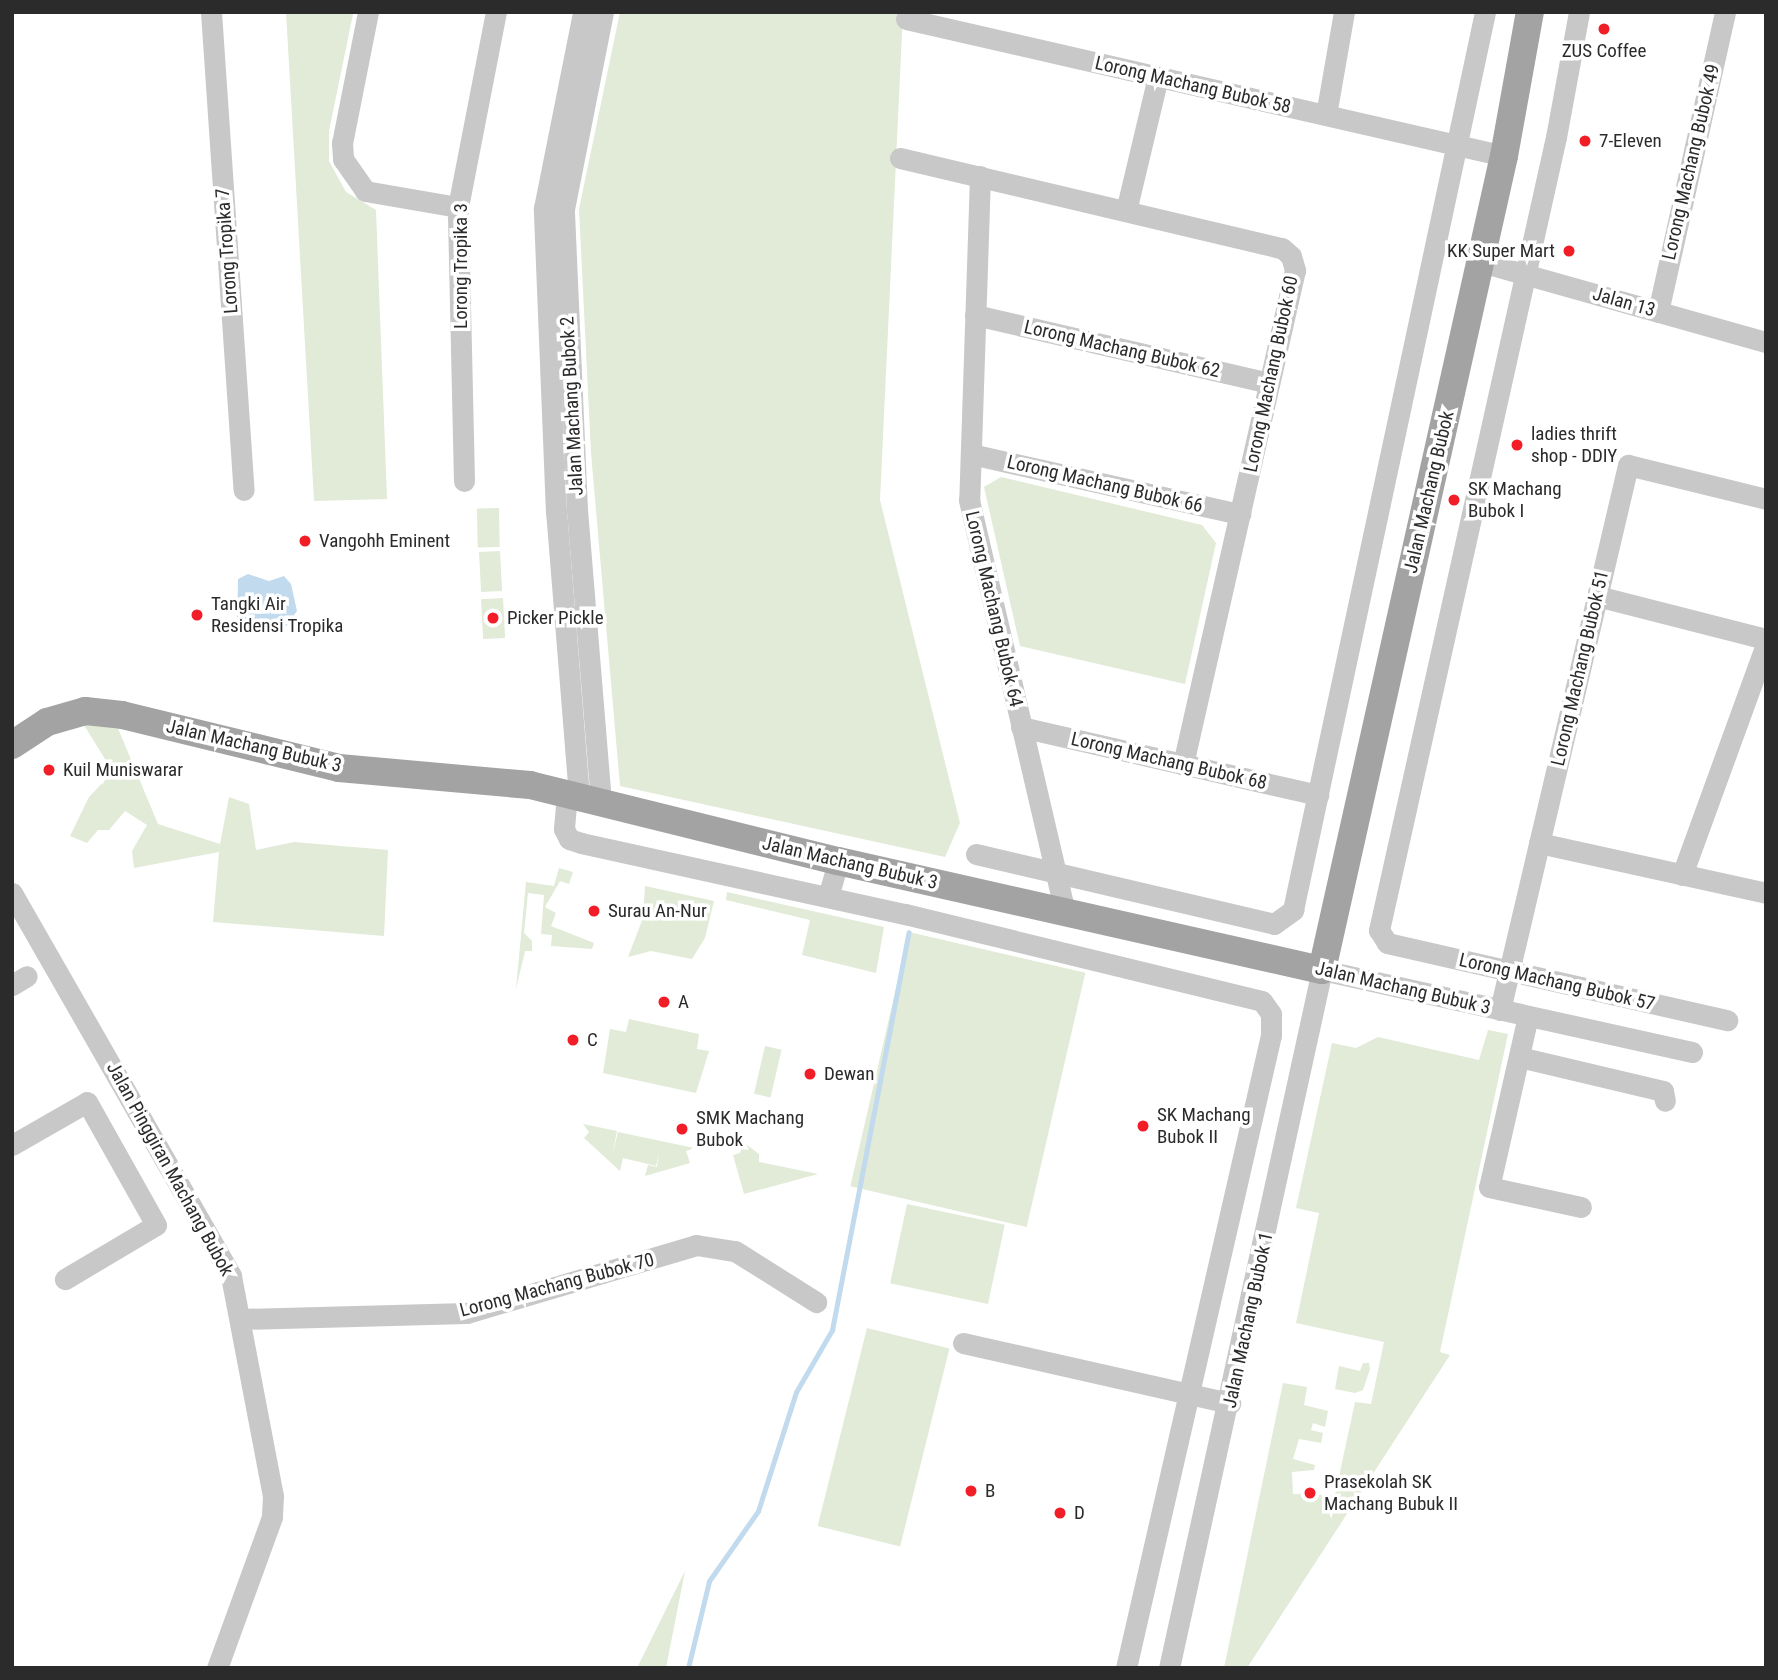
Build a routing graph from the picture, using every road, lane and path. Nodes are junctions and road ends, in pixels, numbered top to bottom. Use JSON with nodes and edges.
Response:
{"nodes":[{"id":1,"x":211,"y":12,"type":"edge"},
{"id":2,"x":368,"y":12,"type":"edge"},
{"id":3,"x":496,"y":12,"type":"edge"},
{"id":4,"x":583,"y":12,"type":"edge"},
{"id":5,"x":603,"y":12,"type":"edge"},
{"id":6,"x":1344,"y":12,"type":"edge"},
{"id":7,"x":1485,"y":12,"type":"edge"},
{"id":8,"x":1531,"y":12,"type":"edge"},
{"id":9,"x":1578,"y":12,"type":"edge"},
{"id":10,"x":1725,"y":12,"type":"edge"},
{"id":11,"x":906,"y":19,"type":"dead end"},
{"id":12,"x":1158,"y":77,"type":"junction"},
{"id":13,"x":1326,"y":115,"type":"junction"},
{"id":14,"x":1458,"y":145,"type":"junction"},
{"id":15,"x":1492,"y":154,"type":"junction"},
{"id":16,"x":900,"y":158,"type":"dead end"},
{"id":17,"x":980,"y":176,"type":"junction"},
{"id":18,"x":458,"y":207,"type":"junction"},
{"id":19,"x":1126,"y":211,"type":"junction"},
{"id":20,"x":1481,"y":262,"type":"junction"},
{"id":21,"x":1524,"y":274,"type":"junction"},
{"id":22,"x":1658,"y":312,"type":"junction"},
{"id":23,"x":975,"y":315,"type":"junction"},
{"id":24,"x":1766,"y":342,"type":"edge"},
{"id":25,"x":1269,"y":383,"type":"junction"},
{"id":26,"x":971,"y":454,"type":"junction"},
{"id":27,"x":464,"y":481,"type":"dead end"},
{"id":28,"x":243,"y":490,"type":"dead end"},
{"id":29,"x":1766,"y":499,"type":"edge"},
{"id":30,"x":1240,"y":514,"type":"junction"},
{"id":31,"x":1597,"y":596,"type":"junction"},
{"id":32,"x":1766,"y":641,"type":"edge"},
{"id":33,"x":591,"y":666,"type":"junction"},
{"id":34,"x":569,"y":667,"type":"junction"},
{"id":35,"x":1020,"y":727,"type":"junction"},
{"id":36,"x":12,"y":745,"type":"edge"},
{"id":37,"x":1183,"y":764,"type":"junction"},
{"id":38,"x":1318,"y":795,"type":"junction"},
{"id":39,"x":582,"y":797,"type":"junction"},
{"id":40,"x":1539,"y":844,"type":"junction"},
{"id":41,"x":976,"y":854,"type":"dead end"},
{"id":42,"x":838,"y":861,"type":"junction"},
{"id":43,"x":1054,"y":871,"type":"junction"},
{"id":44,"x":1682,"y":875,"type":"junction"},
{"id":45,"x":12,"y":893,"type":"edge"},
{"id":46,"x":1766,"y":893,"type":"edge"},
{"id":47,"x":984,"y":894,"type":"junction"},
{"id":48,"x":828,"y":897,"type":"junction"},
{"id":49,"x":1065,"y":912,"type":"junction"},
{"id":50,"x":975,"y":931,"type":"junction"},
{"id":51,"x":1322,"y":970,"type":"junction"},
{"id":52,"x":1510,"y":971,"type":"junction"},
{"id":53,"x":1500,"y":1010,"type":"junction"},
{"id":54,"x":1528,"y":1016,"type":"junction"},
{"id":55,"x":1727,"y":1020,"type":"dead end"},
{"id":56,"x":1692,"y":1052,"type":"dead end"},
{"id":57,"x":1519,"y":1058,"type":"junction"},
{"id":58,"x":1665,"y":1101,"type":"dead end"},
{"id":59,"x":12,"y":1145,"type":"edge"},
{"id":60,"x":1581,"y":1207,"type":"dead end"},
{"id":61,"x":65,"y":1279,"type":"dead end"},
{"id":62,"x":816,"y":1302,"type":"dead end"},
{"id":63,"x":240,"y":1319,"type":"junction"},
{"id":64,"x":963,"y":1343,"type":"dead end"},
{"id":65,"x":1190,"y":1394,"type":"junction"},
{"id":66,"x":1230,"y":1403,"type":"junction"},
{"id":67,"x":217,"y":1668,"type":"edge"},
{"id":68,"x":1126,"y":1668,"type":"edge"},
{"id":69,"x":1169,"y":1668,"type":"edge"}],
"edges":[{"from":1,"to":28,"type":"street","name":"Lorong Tropika 7"},
{"from":2,"to":18,"type":"street"},
{"from":3,"to":18,"type":"street","name":"Lorong Tropika 3"},
{"from":4,"to":34,"type":"street","name":"Jalan Machang Bubok 2"},
{"from":5,"to":33,"type":"street","name":"Jalan Machang Bubok 2"},
{"from":6,"to":13,"type":"street"},
{"from":7,"to":14,"type":"street"},
{"from":8,"to":15,"type":"main road","name":"Jalan Machang Bubok"},
{"from":9,"to":21,"type":"street"},
{"from":10,"to":22,"type":"street","name":"Lorong Machang Bubok 49"},
{"from":11,"to":12,"type":"street","name":"Lorong Machang Bubok 58"},
{"from":12,"to":13,"type":"street","name":"Lorong Machang Bubok 58"},
{"from":12,"to":19,"type":"street"},
{"from":13,"to":14,"type":"street","name":"Lorong Machang Bubok 58"},
{"from":14,"to":15,"type":"street","name":"Lorong Machang Bubok 58"},
{"from":14,"to":38,"type":"street"},
{"from":15,"to":20,"type":"main road","name":"Jalan Machang Bubok"},
{"from":16,"to":17,"type":"street","name":"Lorong Machang Bubok 60"},
{"from":17,"to":19,"type":"street","name":"Lorong Machang Bubok 60"},
{"from":17,"to":23,"type":"street","name":"Lorong Machang Bubok 64"},
{"from":18,"to":27,"type":"street","name":"Lorong Tropika 3"},
{"from":19,"to":25,"type":"street","name":"Lorong Machang Bubok 60"},
{"from":20,"to":21,"type":"street","name":"Jalan 13"},
{"from":20,"to":51,"type":"main road","name":"Jalan Machang Bubok"},
{"from":21,"to":22,"type":"street","name":"Jalan 13"},
{"from":21,"to":52,"type":"street","name":"Lorong Machang Bubok 57"},
{"from":22,"to":24,"type":"street","name":"Jalan 13"},
{"from":23,"to":25,"type":"street","name":"Lorong Machang Bubok 62"},
{"from":23,"to":26,"type":"street","name":"Lorong Machang Bubok 64"},
{"from":25,"to":30,"type":"street","name":"Lorong Machang Bubok 60"},
{"from":26,"to":30,"type":"street","name":"Lorong Machang Bubok 66"},
{"from":26,"to":35,"type":"street","name":"Lorong Machang Bubok 64"},
{"from":29,"to":31,"type":"street","name":"Lorong Machang Bubok 51"},
{"from":30,"to":37,"type":"street","name":"Lorong Machang Bubok 60"},
{"from":31,"to":32,"type":"street"},
{"from":31,"to":40,"type":"street","name":"Lorong Machang Bubok 51"},
{"from":32,"to":44,"type":"street"},
{"from":33,"to":34,"type":"street"},
{"from":33,"to":39,"type":"street","name":"Jalan Machang Bubok 2"},
{"from":34,"to":39,"type":"street","name":"Jalan Machang Bubok 2"},
{"from":35,"to":37,"type":"street","name":"Lorong Machang Bubok 68"},
{"from":35,"to":43,"type":"street","name":"Lorong Machang Bubok 64"},
{"from":36,"to":39,"type":"main road","name":"Jalan Machang Bubuk 3"},
{"from":37,"to":38,"type":"street","name":"Lorong Machang Bubok 68"},
{"from":38,"to":43,"type":"street"},
{"from":39,"to":42,"type":"main road","name":"Jalan Machang Bubuk 3"},
{"from":39,"to":48,"type":"street"},
{"from":40,"to":44,"type":"street"},
{"from":40,"to":52,"type":"street","name":"Lorong Machang Bubok 51"},
{"from":41,"to":43,"type":"street"},
{"from":42,"to":47,"type":"main road","name":"Jalan Machang Bubuk 3"},
{"from":42,"to":48,"type":"street"},
{"from":43,"to":49,"type":"street","name":"Lorong Machang Bubok 64"},
{"from":44,"to":46,"type":"street"},
{"from":45,"to":63,"type":"street","name":"Jalan Pinggiran Machang Bubok"},
{"from":47,"to":49,"type":"main road","name":"Jalan Machang Bubuk 3"},
{"from":47,"to":50,"type":"street"},
{"from":48,"to":50,"type":"street"},
{"from":49,"to":51,"type":"main road","name":"Jalan Machang Bubuk 3"},
{"from":50,"to":65,"type":"street"},
{"from":51,"to":53,"type":"street","name":"Jalan Machang Bubuk 3"},
{"from":51,"to":66,"type":"street","name":"Jalan Machang Bubok 1"},
{"from":52,"to":53,"type":"street","name":"Lorong Machang Bubok 51"},
{"from":52,"to":55,"type":"street","name":"Lorong Machang Bubok 57"},
{"from":53,"to":54,"type":"street","name":"Jalan Machang Bubuk 3"},
{"from":54,"to":56,"type":"street","name":"Jalan Machang Bubuk 3"},
{"from":54,"to":57,"type":"street"},
{"from":57,"to":58,"type":"street"},
{"from":57,"to":60,"type":"street"},
{"from":59,"to":61,"type":"street"},
{"from":62,"to":63,"type":"street","name":"Lorong Machang Bubok 70"},
{"from":63,"to":67,"type":"street","name":"Jalan Pinggiran Machang Bubok"},
{"from":64,"to":65,"type":"street"},
{"from":65,"to":66,"type":"street"},
{"from":65,"to":68,"type":"street"},
{"from":66,"to":69,"type":"street","name":"Jalan Machang Bubok 1"}]}
